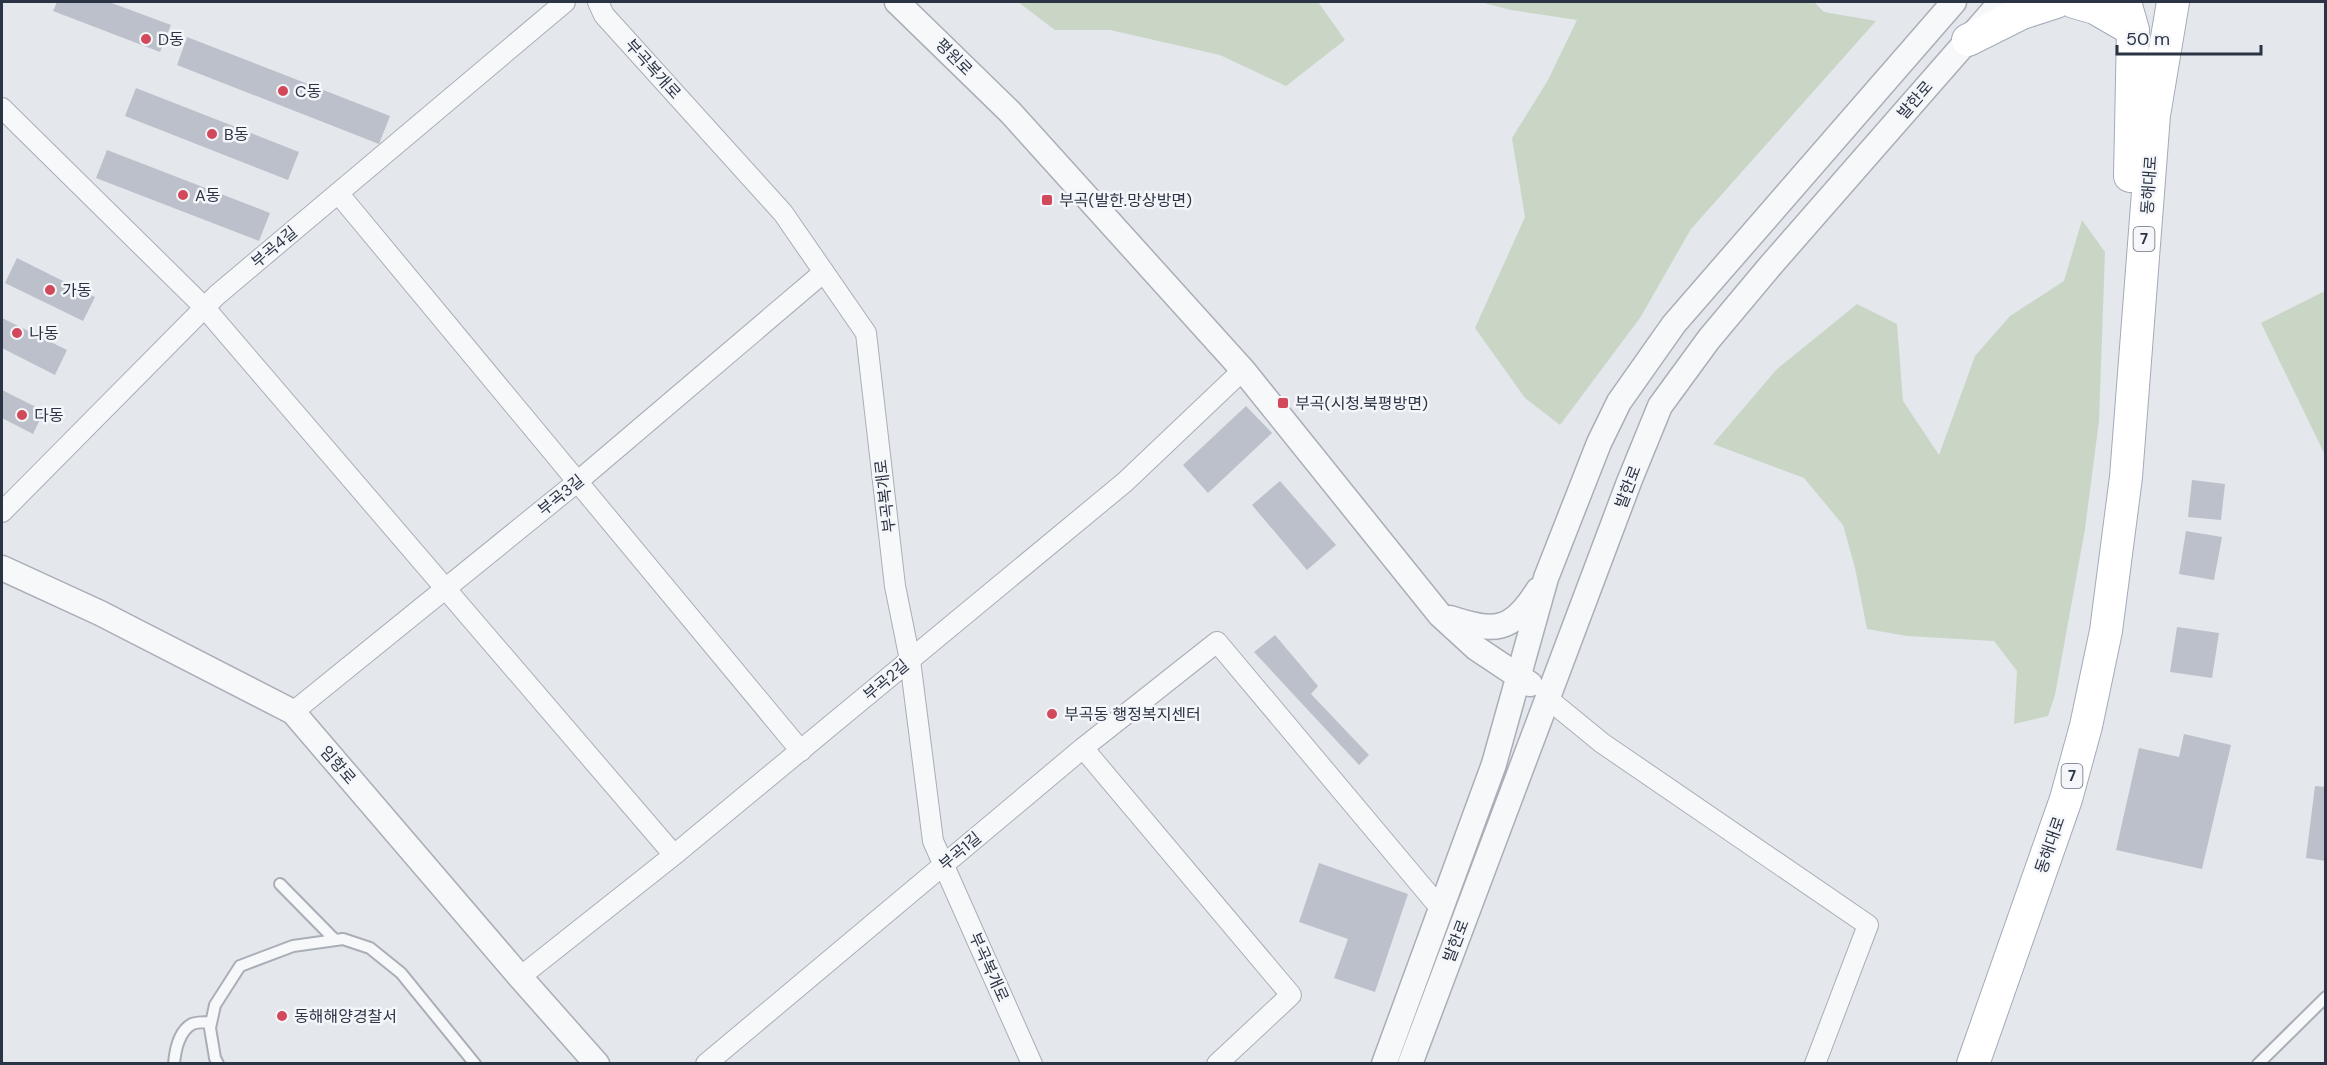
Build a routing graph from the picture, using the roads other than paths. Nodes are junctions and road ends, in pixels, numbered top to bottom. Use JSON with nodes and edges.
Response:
{"nodes":[{"id":1,"x":564,"y":2,"type":"edge"},
{"id":2,"x":598,"y":2,"type":"edge"},
{"id":3,"x":897,"y":2,"type":"edge"},
{"id":4,"x":1954,"y":2,"type":"edge"},
{"id":5,"x":2001,"y":2,"type":"edge"},
{"id":6,"x":2056,"y":2,"type":"edge"},
{"id":7,"x":2074,"y":2,"type":"edge"},
{"id":8,"x":2173,"y":2,"type":"edge"},
{"id":9,"x":2129,"y":16,"type":"edge"},
{"id":10,"x":1968,"y":40,"type":"junction"},
{"id":11,"x":2,"y":108,"type":"edge"},
{"id":12,"x":338,"y":193,"type":"junction"},
{"id":13,"x":824,"y":272,"type":"junction"},
{"id":14,"x":204,"y":307,"type":"junction"},
{"id":15,"x":1243,"y":370,"type":"junction"},
{"id":16,"x":2126,"y":477,"type":"junction"},
{"id":17,"x":577,"y":482,"type":"junction"},
{"id":18,"x":2,"y":512,"type":"edge"},
{"id":19,"x":2,"y":568,"type":"edge"},
{"id":20,"x":1546,"y":578,"type":"junction"},
{"id":21,"x":445,"y":590,"type":"junction"},
{"id":22,"x":1440,"y":615,"type":"junction"},
{"id":23,"x":910,"y":660,"type":"junction"},
{"id":24,"x":1519,"y":675,"type":"junction"},
{"id":25,"x":1547,"y":698,"type":"junction"},
{"id":26,"x":293,"y":712,"type":"junction"},
{"id":27,"x":1083,"y":748,"type":"junction"},
{"id":28,"x":801,"y":751,"type":"junction"},
{"id":29,"x":674,"y":855,"type":"junction"},
{"id":30,"x":944,"y":864,"type":"junction"},
{"id":31,"x":280,"y":884,"type":"dead end"},
{"id":32,"x":1441,"y":909,"type":"junction"},
{"id":33,"x":335,"y":940,"type":"junction"},
{"id":34,"x":520,"y":977,"type":"junction"},
{"id":35,"x":2325,"y":997,"type":"edge"},
{"id":36,"x":211,"y":1022,"type":"junction"},
{"id":37,"x":597,"y":1063,"type":"edge"},
{"id":38,"x":174,"y":1064,"type":"edge"},
{"id":39,"x":218,"y":1064,"type":"edge"},
{"id":40,"x":476,"y":1064,"type":"edge"},
{"id":41,"x":706,"y":1064,"type":"edge"},
{"id":42,"x":1032,"y":1064,"type":"edge"},
{"id":43,"x":1217,"y":1064,"type":"edge"},
{"id":44,"x":1384,"y":1064,"type":"edge"},
{"id":45,"x":1410,"y":1064,"type":"edge"},
{"id":46,"x":1815,"y":1064,"type":"edge"},
{"id":47,"x":1973,"y":1064,"type":"edge"},
{"id":48,"x":2258,"y":1064,"type":"edge"}],
"edges":[{"from":1,"to":12,"type":"street","name":"부곡4길"},
{"from":2,"to":13,"type":"street","name":"부곡복개로"},
{"from":3,"to":15,"type":"street","name":"평원로"},
{"from":4,"to":20,"type":"street","name":"발한로"},
{"from":5,"to":10,"type":"street","name":"발한로"},
{"from":6,"to":10,"type":"main road"},
{"from":7,"to":9,"type":"main road"},
{"from":8,"to":16,"type":"main road","name":"동해대로","number":"7"},
{"from":9,"to":16,"type":"main road","name":"동해대로","number":"7"},
{"from":10,"to":25,"type":"street","name":"발한로"},
{"from":11,"to":14,"type":"street"},
{"from":12,"to":14,"type":"street","name":"부곡4길"},
{"from":12,"to":17,"type":"street"},
{"from":13,"to":17,"type":"street","name":"부곡3길"},
{"from":13,"to":23,"type":"street","name":"부곡복개로"},
{"from":14,"to":18,"type":"street","name":"부곡4길"},
{"from":14,"to":21,"type":"street"},
{"from":15,"to":22,"type":"street","name":"평원로"},
{"from":15,"to":23,"type":"street","name":"부곡2길"},
{"from":16,"to":47,"type":"main road","name":"동해대로","number":"7"},
{"from":17,"to":21,"type":"street","name":"부곡3길"},
{"from":17,"to":28,"type":"street"},
{"from":19,"to":26,"type":"street","name":"임항로"},
{"from":20,"to":22,"type":"street"},
{"from":20,"to":24,"type":"street","name":"발한로"},
{"from":21,"to":26,"type":"street","name":"부곡3길"},
{"from":21,"to":29,"type":"street"},
{"from":22,"to":24,"type":"street","name":"평원로"},
{"from":23,"to":28,"type":"street","name":"부곡2길"},
{"from":23,"to":30,"type":"street","name":"부곡복개로"},
{"from":24,"to":25,"type":"street","name":"평원로"},
{"from":24,"to":32,"type":"street","name":"발한로"},
{"from":25,"to":45,"type":"street","name":"발한로"},
{"from":25,"to":46,"type":"street"},
{"from":26,"to":34,"type":"street","name":"임항로"},
{"from":27,"to":30,"type":"street","name":"부곡1길"},
{"from":27,"to":32,"type":"street","name":"부곡1길"},
{"from":27,"to":43,"type":"street"},
{"from":28,"to":29,"type":"street","name":"부곡2길"},
{"from":29,"to":34,"type":"street","name":"부곡2길"},
{"from":30,"to":41,"type":"street","name":"부곡1길"},
{"from":30,"to":42,"type":"street","name":"부곡복개로"},
{"from":31,"to":33,"type":"lane"},
{"from":32,"to":44,"type":"street","name":"발한로"},
{"from":33,"to":36,"type":"lane"},
{"from":33,"to":40,"type":"lane"},
{"from":34,"to":37,"type":"street","name":"임항로"},
{"from":35,"to":48,"type":"lane"},
{"from":36,"to":38,"type":"lane"},
{"from":36,"to":39,"type":"lane"}]}
